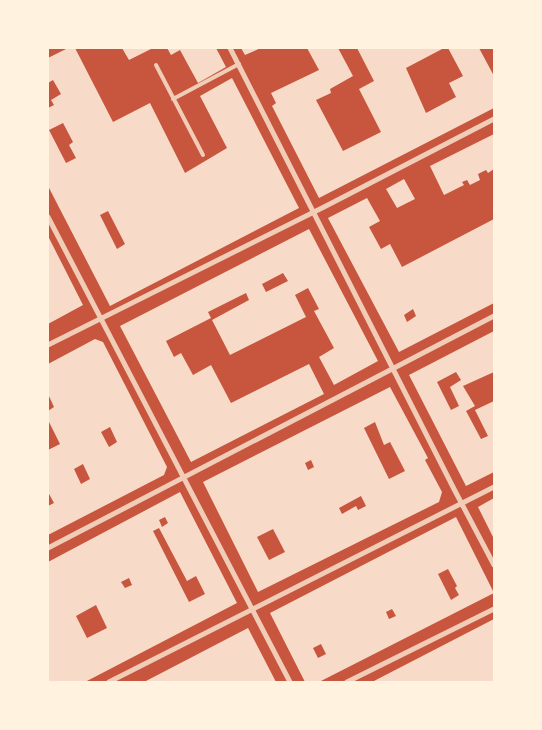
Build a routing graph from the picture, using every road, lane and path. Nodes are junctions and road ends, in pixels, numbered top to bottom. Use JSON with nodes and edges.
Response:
{"nodes":[{"id":1,"x":230,"y":48,"type":"edge"},
{"id":2,"x":239,"y":64,"type":"junction"},
{"id":3,"x":156,"y":65,"type":"dead end"},
{"id":4,"x":173,"y":99,"type":"junction"},
{"id":5,"x":494,"y":119,"type":"edge"},
{"id":6,"x":202,"y":155,"type":"dead end"},
{"id":7,"x":315,"y":211,"type":"junction"},
{"id":8,"x":48,"y":217,"type":"edge"},
{"id":9,"x":494,"y":316,"type":"edge"},
{"id":10,"x":100,"y":319,"type":"junction"},
{"id":11,"x":48,"y":345,"type":"edge"},
{"id":12,"x":392,"y":368,"type":"junction"},
{"id":13,"x":183,"y":478,"type":"junction"},
{"id":14,"x":494,"y":487,"type":"edge"},
{"id":15,"x":461,"y":504,"type":"junction"},
{"id":16,"x":48,"y":548,"type":"edge"},
{"id":17,"x":494,"y":565,"type":"edge"},
{"id":18,"x":494,"y":609,"type":"edge"},
{"id":19,"x":253,"y":611,"type":"junction"},
{"id":20,"x":109,"y":682,"type":"edge"},
{"id":21,"x":290,"y":682,"type":"edge"},
{"id":22,"x":347,"y":682,"type":"edge"}],
"edges":[{"from":1,"to":2,"type":"street"},
{"from":2,"to":4,"type":"lane"},
{"from":2,"to":7,"type":"street"},
{"from":3,"to":4,"type":"lane"},
{"from":4,"to":6,"type":"lane"},
{"from":5,"to":7,"type":"street"},
{"from":7,"to":10,"type":"street"},
{"from":7,"to":12,"type":"street"},
{"from":8,"to":10,"type":"street"},
{"from":9,"to":12,"type":"street"},
{"from":10,"to":11,"type":"street"},
{"from":10,"to":13,"type":"street"},
{"from":12,"to":13,"type":"street"},
{"from":12,"to":15,"type":"street"},
{"from":13,"to":16,"type":"street"},
{"from":13,"to":19,"type":"street"},
{"from":14,"to":15,"type":"street"},
{"from":15,"to":17,"type":"street"},
{"from":15,"to":19,"type":"street"},
{"from":18,"to":22,"type":"street"},
{"from":19,"to":20,"type":"street"},
{"from":19,"to":21,"type":"street"}]}
